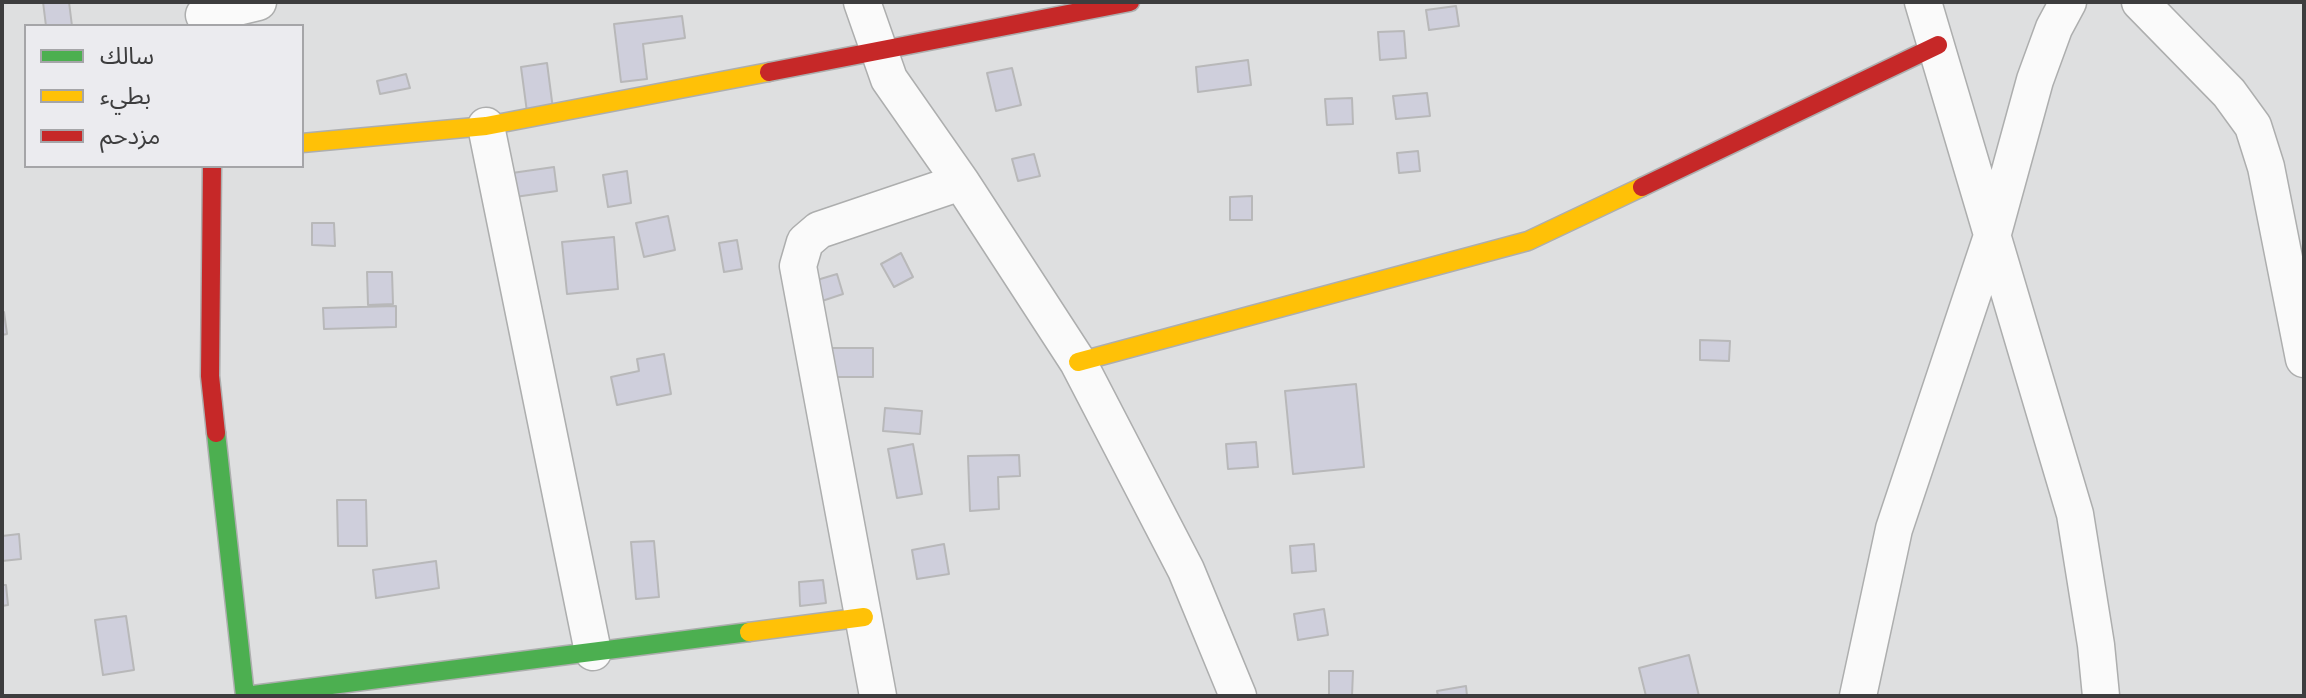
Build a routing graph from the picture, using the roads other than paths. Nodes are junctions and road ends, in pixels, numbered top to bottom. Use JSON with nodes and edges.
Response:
{"nodes":[{"id":1,"x":258,"y":2,"type":"edge"},
{"id":2,"x":862,"y":2,"type":"edge"},
{"id":3,"x":1130,"y":2,"type":"edge"},
{"id":4,"x":1923,"y":2,"type":"edge"},
{"id":5,"x":2068,"y":2,"type":"edge"},
{"id":6,"x":2140,"y":2,"type":"edge"},
{"id":7,"x":204,"y":14,"type":"edge"},
{"id":8,"x":1938,"y":45,"type":"junction"},
{"id":9,"x":877,"y":50,"type":"junction"},
{"id":10,"x":486,"y":126,"type":"junction"},
{"id":11,"x":304,"y":143,"type":"edge"},
{"id":12,"x":212,"y":168,"type":"edge"},
{"id":13,"x":961,"y":182,"type":"junction"},
{"id":14,"x":1993,"y":233,"type":"junction"},
{"id":15,"x":2304,"y":359,"type":"edge"},
{"id":16,"x":1078,"y":362,"type":"junction"},
{"id":17,"x":864,"y":617,"type":"junction"},
{"id":18,"x":593,"y":652,"type":"junction"},
{"id":19,"x":878,"y":696,"type":"edge"},
{"id":20,"x":1238,"y":696,"type":"edge"},
{"id":21,"x":1858,"y":696,"type":"edge"},
{"id":22,"x":2101,"y":696,"type":"edge"}],
"edges":[{"from":1,"to":7,"type":"street"},
{"from":2,"to":9,"type":"street"},
{"from":3,"to":9,"type":"street"},
{"from":4,"to":8,"type":"street"},
{"from":5,"to":14,"type":"street"},
{"from":6,"to":15,"type":"street"},
{"from":8,"to":14,"type":"street"},
{"from":8,"to":16,"type":"street"},
{"from":9,"to":10,"type":"street"},
{"from":9,"to":13,"type":"street"},
{"from":10,"to":11,"type":"street"},
{"from":10,"to":18,"type":"street"},
{"from":12,"to":18,"type":"street"},
{"from":13,"to":16,"type":"street"},
{"from":13,"to":17,"type":"street"},
{"from":14,"to":21,"type":"street"},
{"from":14,"to":22,"type":"street"},
{"from":16,"to":20,"type":"street"},
{"from":17,"to":18,"type":"street"},
{"from":17,"to":19,"type":"street"}]}
